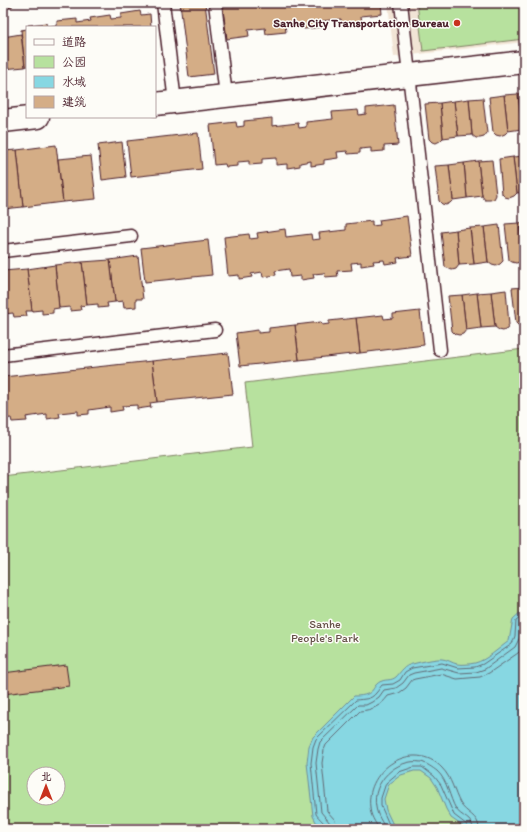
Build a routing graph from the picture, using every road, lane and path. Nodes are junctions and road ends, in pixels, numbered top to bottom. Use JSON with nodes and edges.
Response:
{"nodes":[{"id":1,"x":163,"y":3,"type":"edge"},
{"id":2,"x":214,"y":3,"type":"edge"},
{"id":3,"x":401,"y":3,"type":"edge"},
{"id":4,"x":524,"y":62,"type":"edge"},
{"id":5,"x":409,"y":75,"type":"junction"},
{"id":6,"x":226,"y":96,"type":"junction"},
{"id":7,"x":165,"y":103,"type":"edge"},
{"id":8,"x":29,"y":118,"type":"edge"},
{"id":9,"x":3,"y":121,"type":"edge"},
{"id":10,"x":131,"y":236,"type":"dead end"},
{"id":11,"x":3,"y":251,"type":"edge"},
{"id":12,"x":215,"y":330,"type":"dead end"},
{"id":13,"x":440,"y":350,"type":"dead end"},
{"id":14,"x":3,"y":354,"type":"edge"}],
"edges":[{"from":1,"to":7,"type":"lane"},
{"from":2,"to":6,"type":"lane"},
{"from":3,"to":5,"type":"lane"},
{"from":4,"to":5,"type":"street"},
{"from":5,"to":6,"type":"street"},
{"from":5,"to":13,"type":"lane"},
{"from":6,"to":7,"type":"street"},
{"from":8,"to":9,"type":"street"},
{"from":10,"to":11,"type":"lane"},
{"from":12,"to":14,"type":"lane"}]}
